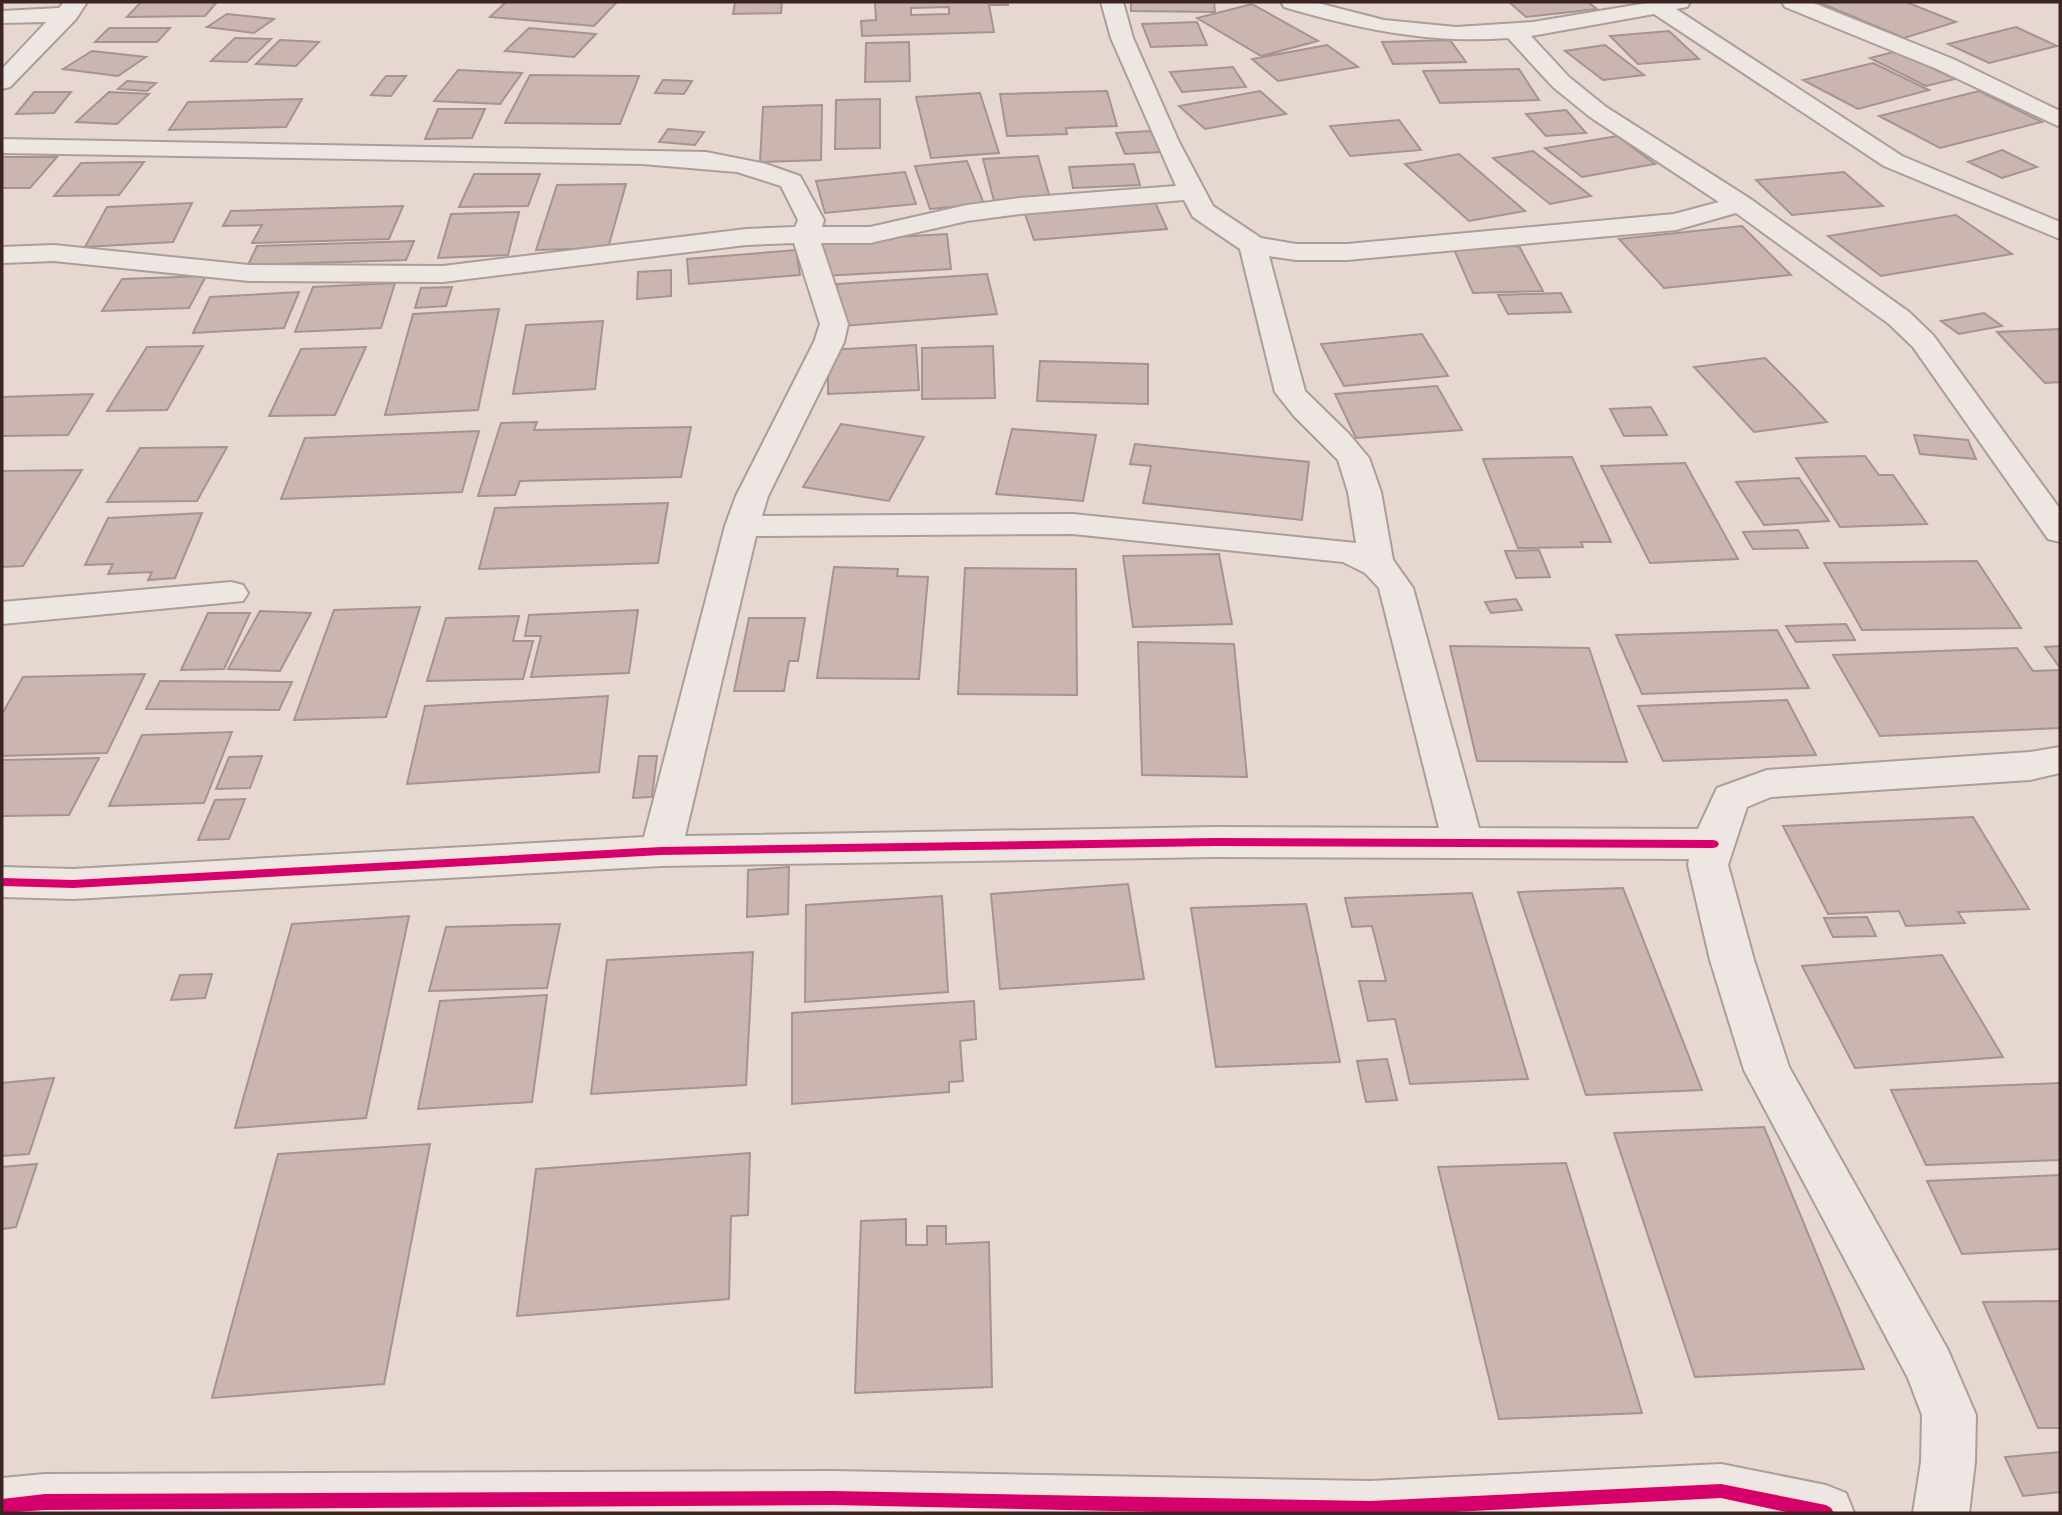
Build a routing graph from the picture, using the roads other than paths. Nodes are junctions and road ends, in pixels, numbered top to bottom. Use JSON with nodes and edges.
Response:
{"nodes":[{"id":1,"x":1112,"y":2,"type":"edge"},
{"id":2,"x":1292,"y":2,"type":"edge"},
{"id":3,"x":1793,"y":2,"type":"edge"},
{"id":4,"x":1669,"y":4,"type":"edge"},
{"id":5,"x":72,"y":8,"type":"edge"},
{"id":6,"x":2,"y":17,"type":"edge"},
{"id":7,"x":1514,"y":31,"type":"junction"},
{"id":8,"x":2,"y":82,"type":"edge"},
{"id":9,"x":2060,"y":120,"type":"edge"},
{"id":10,"x":2,"y":146,"type":"edge"},
{"id":11,"x":1193,"y":192,"type":"junction"},
{"id":12,"x":1741,"y":204,"type":"junction"},
{"id":13,"x":2060,"y":231,"type":"edge"},
{"id":14,"x":805,"y":235,"type":"junction"},
{"id":15,"x":1253,"y":246,"type":"junction"},
{"id":16,"x":2,"y":255,"type":"edge"},
{"id":17,"x":742,"y":526,"type":"junction"},
{"id":18,"x":2060,"y":532,"type":"edge"},
{"id":19,"x":1376,"y":563,"type":"junction"},
{"id":20,"x":231,"y":593,"type":"dead end"},
{"id":21,"x":2,"y":613,"type":"edge"},
{"id":22,"x":2060,"y":760,"type":"edge"},
{"id":23,"x":1463,"y":843,"type":"junction"},
{"id":24,"x":1713,"y":844,"type":"junction"},
{"id":25,"x":661,"y":851,"type":"junction"},
{"id":26,"x":2,"y":882,"type":"edge"},
{"id":27,"x":2,"y":1506,"type":"edge"},
{"id":28,"x":1808,"y":1511,"type":"edge"},
{"id":29,"x":1941,"y":1513,"type":"edge"}],
"edges":[{"from":1,"to":11,"type":"street"},
{"from":2,"to":7,"type":"street"},
{"from":3,"to":9,"type":"street"},
{"from":4,"to":7,"type":"street"},
{"from":4,"to":13,"type":"street"},
{"from":5,"to":6,"type":"street"},
{"from":5,"to":8,"type":"street"},
{"from":7,"to":12,"type":"street"},
{"from":10,"to":14,"type":"street"},
{"from":11,"to":14,"type":"street"},
{"from":11,"to":15,"type":"street"},
{"from":12,"to":15,"type":"street"},
{"from":12,"to":18,"type":"street"},
{"from":14,"to":16,"type":"street"},
{"from":14,"to":17,"type":"street"},
{"from":15,"to":19,"type":"street"},
{"from":17,"to":19,"type":"street"},
{"from":17,"to":25,"type":"street"},
{"from":19,"to":23,"type":"street"},
{"from":20,"to":21,"type":"street"},
{"from":22,"to":24,"type":"street"},
{"from":23,"to":24,"type":"street"},
{"from":23,"to":25,"type":"street"},
{"from":24,"to":29,"type":"street"},
{"from":25,"to":26,"type":"street"},
{"from":27,"to":28,"type":"street"}]}
